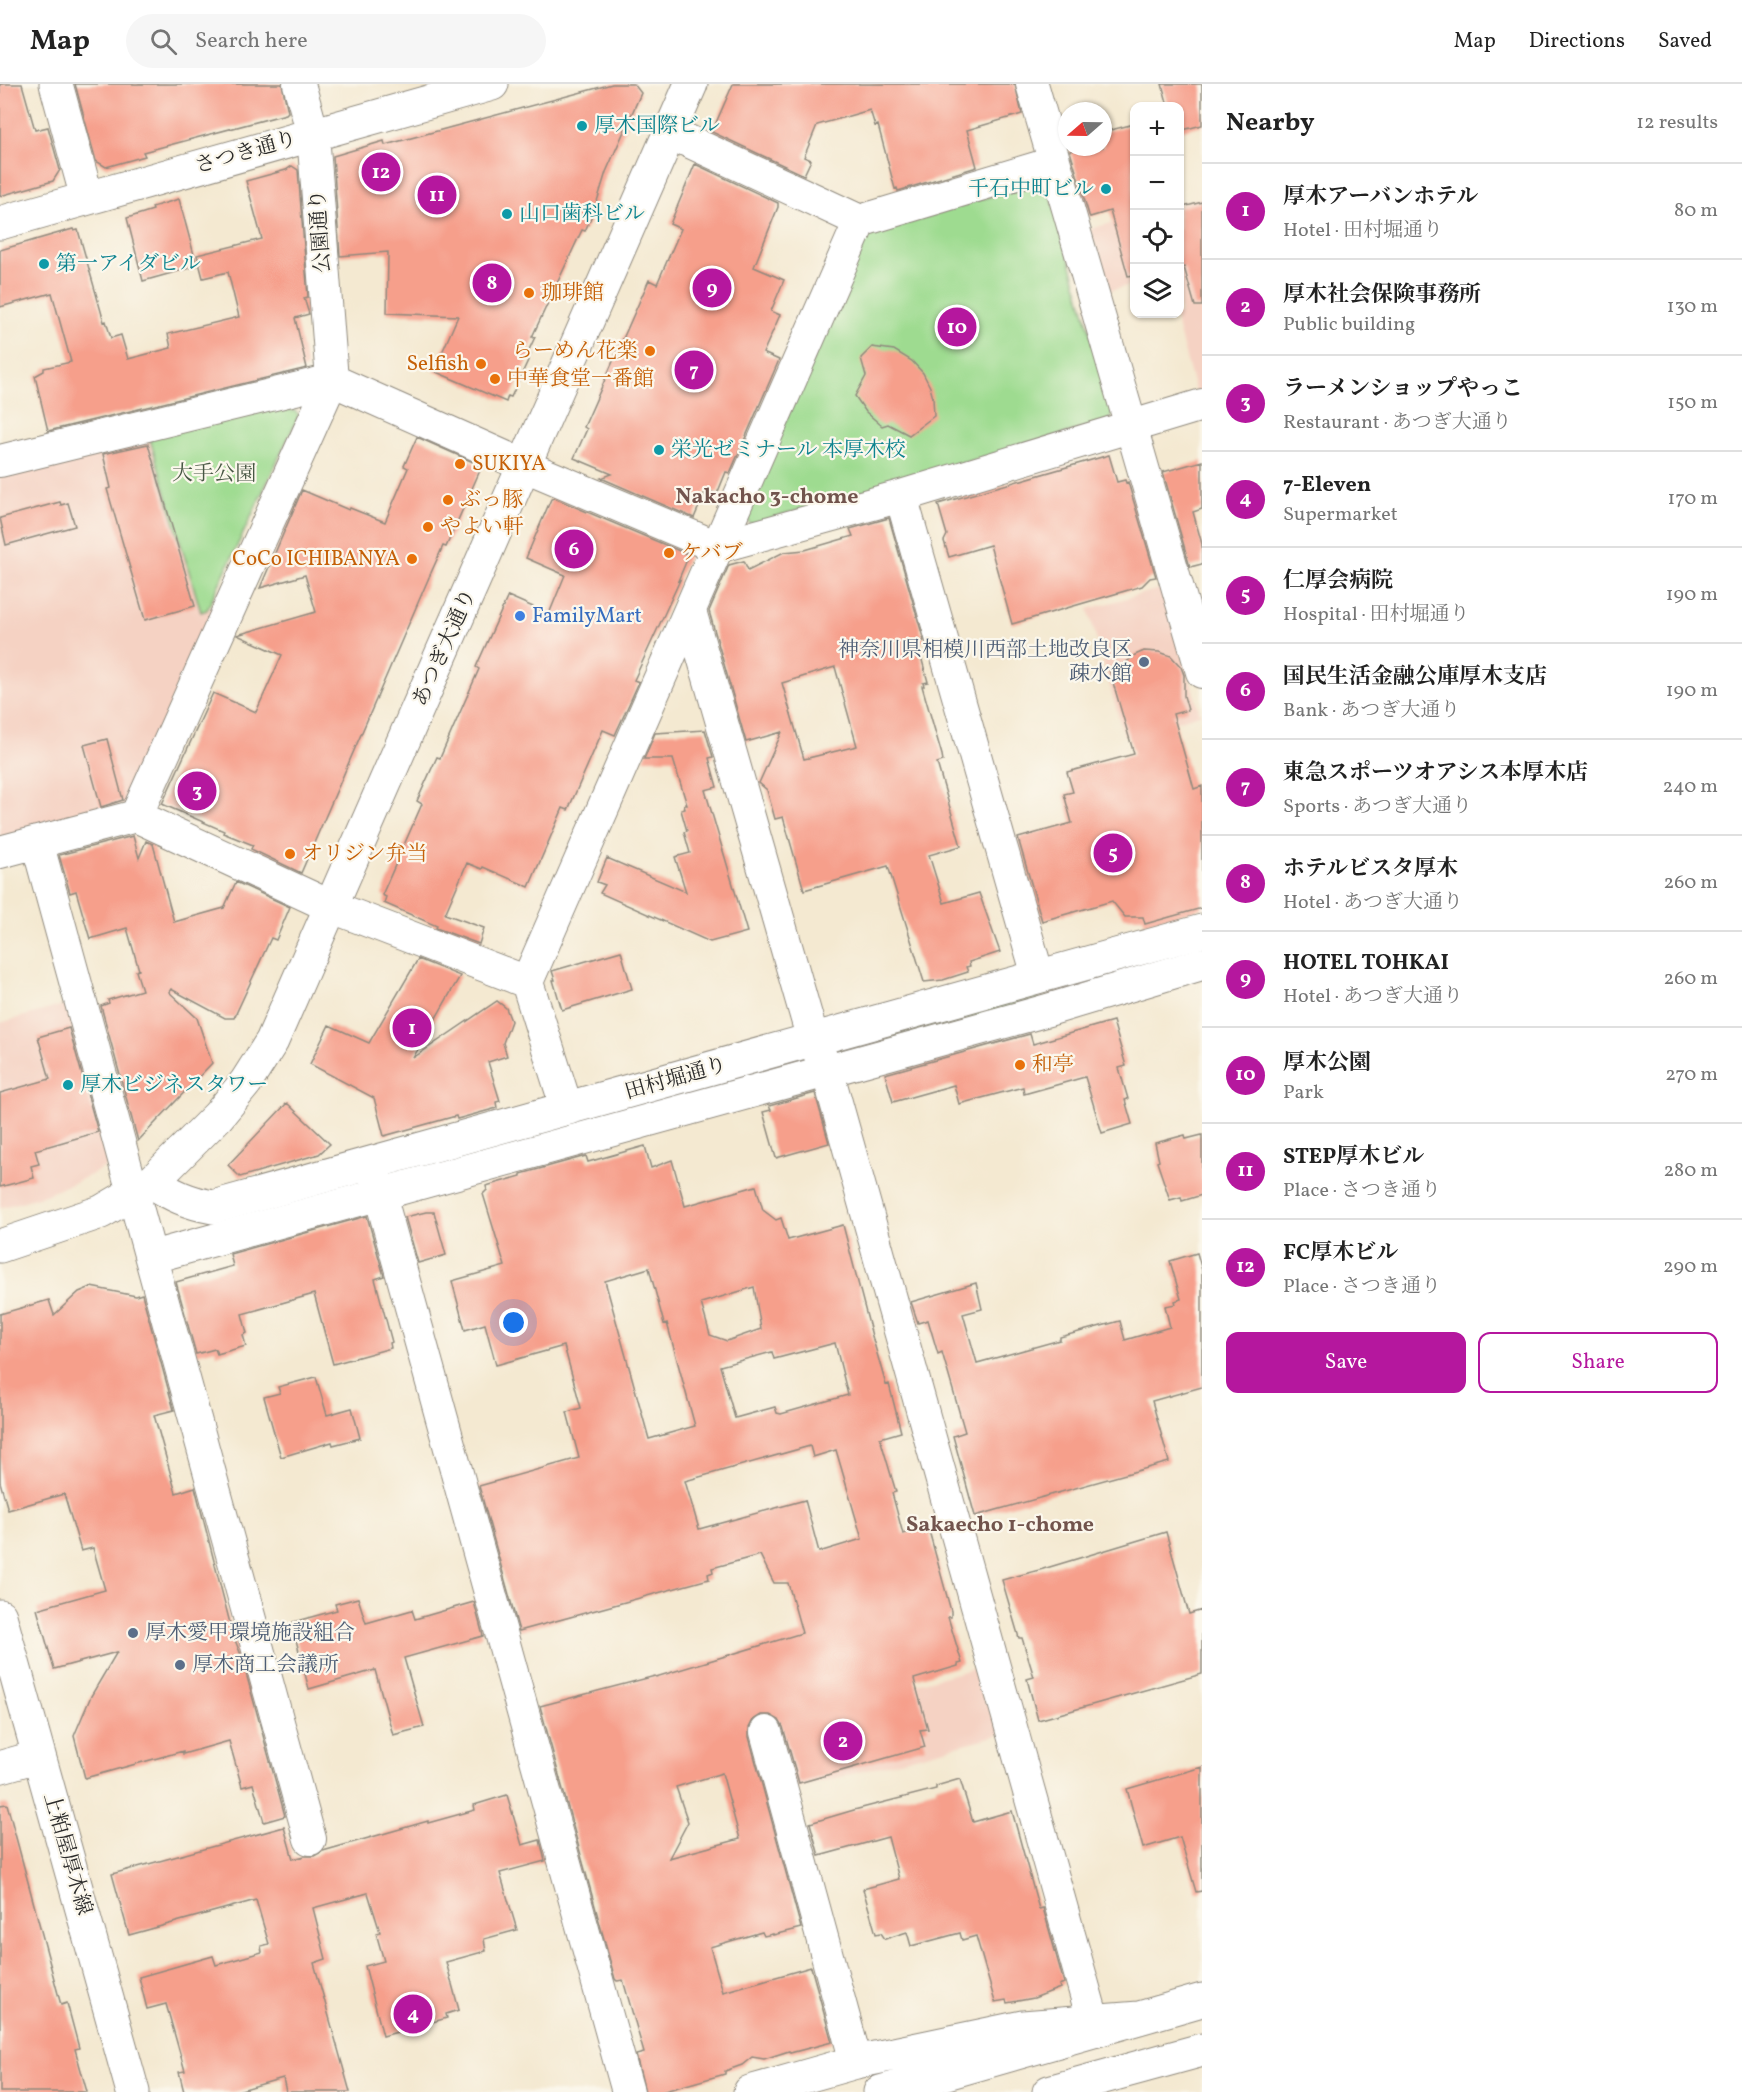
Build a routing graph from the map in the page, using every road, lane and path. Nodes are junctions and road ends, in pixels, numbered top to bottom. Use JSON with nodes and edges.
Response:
{"nodes":[{"id":1,"x":56,"y":84,"type":"edge"},
{"id":2,"x":299,"y":84,"type":"edge"},
{"id":3,"x":492,"y":84,"type":"edge"},
{"id":4,"x":691,"y":84,"type":"edge"},
{"id":5,"x":1032,"y":84,"type":"edge"},
{"id":6,"x":671,"y":133,"type":"junction"},
{"id":7,"x":313,"y":134,"type":"junction"},
{"id":8,"x":1053,"y":163,"type":"junction"},
{"id":9,"x":87,"y":198,"type":"junction"},
{"id":10,"x":860,"y":220,"type":"junction"},
{"id":11,"x":0,"y":223,"type":"edge"},
{"id":12,"x":332,"y":380,"type":"junction"},
{"id":13,"x":1202,"y":405,"type":"edge"},
{"id":14,"x":1131,"y":426,"type":"junction"},
{"id":15,"x":0,"y":461,"type":"edge"},
{"id":16,"x":525,"y":466,"type":"junction"},
{"id":17,"x":901,"y":496,"type":"junction"},
{"id":18,"x":717,"y":547,"type":"junction"},
{"id":19,"x":690,"y":611,"type":"junction"},
{"id":20,"x":1202,"y":672,"type":"edge"},
{"id":21,"x":136,"y":816,"type":"junction"},
{"id":22,"x":37,"y":842,"type":"junction"},
{"id":23,"x":0,"y":852,"type":"edge"},
{"id":24,"x":332,"y":907,"type":"junction"},
{"id":25,"x":1202,"y":931,"type":"edge"},
{"id":26,"x":1202,"y":964,"type":"edge"},
{"id":27,"x":1038,"y":976,"type":"junction"},
{"id":28,"x":527,"y":982,"type":"junction"},
{"id":29,"x":813,"y":1040,"type":"junction"},
{"id":30,"x":827,"y":1070,"type":"junction"},
{"id":31,"x":567,"y":1109,"type":"junction"},
{"id":32,"x":371,"y":1162,"type":"junction"},
{"id":33,"x":143,"y":1188,"type":"junction"},
{"id":34,"x":380,"y":1194,"type":"junction"},
{"id":35,"x":0,"y":1246,"type":"edge"},
{"id":36,"x":152,"y":1257,"type":"junction"},
{"id":37,"x":0,"y":1616,"type":"edge"},
{"id":38,"x":766,"y":1732,"type":"dead end"},
{"id":39,"x":39,"y":1756,"type":"junction"},
{"id":40,"x":0,"y":1767,"type":"edge"},
{"id":41,"x":310,"y":1839,"type":"dead end"},
{"id":42,"x":1202,"y":2000,"type":"edge"},
{"id":43,"x":1094,"y":2026,"type":"junction"},
{"id":44,"x":1202,"y":2050,"type":"edge"},
{"id":45,"x":856,"y":2062,"type":"junction"},
{"id":46,"x":1109,"y":2087,"type":"edge"},
{"id":47,"x":133,"y":2092,"type":"edge"},
{"id":48,"x":628,"y":2092,"type":"edge"},
{"id":49,"x":750,"y":2092,"type":"edge"},
{"id":50,"x":880,"y":2092,"type":"edge"},
{"id":51,"x":1049,"y":2092,"type":"edge"}],
"edges":[{"from":1,"to":9,"type":"main road"},
{"from":2,"to":7,"type":"street","name":"公園通り"},
{"from":3,"to":7,"type":"main road","name":"さつき通り"},
{"from":4,"to":6,"type":"main road","name":"あつぎ大通り"},
{"from":5,"to":8,"type":"street"},
{"from":6,"to":10,"type":"street"},
{"from":6,"to":16,"type":"main road","name":"あつぎ大通り"},
{"from":7,"to":9,"type":"main road","name":"さつき通り"},
{"from":7,"to":12,"type":"street","name":"公園通り"},
{"from":8,"to":10,"type":"street"},
{"from":8,"to":14,"type":"street"},
{"from":9,"to":11,"type":"main road","name":"さつき通り"},
{"from":10,"to":18,"type":"street"},
{"from":12,"to":15,"type":"street"},
{"from":12,"to":16,"type":"street"},
{"from":12,"to":21,"type":"street"},
{"from":13,"to":14,"type":"street"},
{"from":14,"to":17,"type":"street"},
{"from":14,"to":20,"type":"street"},
{"from":16,"to":18,"type":"street"},
{"from":16,"to":24,"type":"main road","name":"あつぎ大通り"},
{"from":17,"to":18,"type":"street"},
{"from":17,"to":27,"type":"street"},
{"from":18,"to":19,"type":"street"},
{"from":19,"to":28,"type":"street"},
{"from":19,"to":29,"type":"street"},
{"from":21,"to":22,"type":"street"},
{"from":21,"to":24,"type":"street"},
{"from":22,"to":23,"type":"street"},
{"from":22,"to":33,"type":"street"},
{"from":24,"to":28,"type":"street"},
{"from":24,"to":33,"type":"main road","name":"あつぎ大通り"},
{"from":25,"to":27,"type":"main road","name":"田村堀通り"},
{"from":26,"to":30,"type":"street"},
{"from":27,"to":29,"type":"main road","name":"田村堀通り"},
{"from":28,"to":31,"type":"street"},
{"from":29,"to":30,"type":"street"},
{"from":29,"to":31,"type":"main road","name":"田村堀通り"},
{"from":30,"to":34,"type":"street"},
{"from":30,"to":43,"type":"street"},
{"from":31,"to":32,"type":"main road","name":"田村堀通り"},
{"from":32,"to":33,"type":"main road","name":"田村堀通り"},
{"from":32,"to":34,"type":"street"},
{"from":33,"to":35,"type":"main road","name":"あつぎ大通り"},
{"from":33,"to":36,"type":"street"},
{"from":34,"to":36,"type":"street"},
{"from":34,"to":48,"type":"street"},
{"from":36,"to":41,"type":"street"},
{"from":37,"to":39,"type":"main road","name":"上粕屋厚木線"},
{"from":38,"to":45,"type":"street"},
{"from":39,"to":40,"type":"street"},
{"from":39,"to":47,"type":"main road","name":"上粕屋厚木線"},
{"from":42,"to":43,"type":"main road"},
{"from":43,"to":45,"type":"main road"},
{"from":43,"to":50,"type":"main road"},
{"from":44,"to":46,"type":"main road"},
{"from":45,"to":49,"type":"main road"},
{"from":46,"to":51,"type":"main road"}]}
